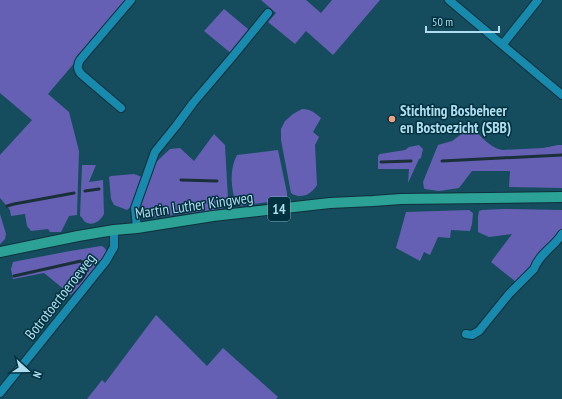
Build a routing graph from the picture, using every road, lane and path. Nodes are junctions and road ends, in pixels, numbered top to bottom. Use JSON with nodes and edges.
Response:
{"nodes":[{"id":1,"x":131,"y":0,"type":"edge"},
{"id":2,"x":449,"y":0,"type":"edge"},
{"id":3,"x":538,"y":0,"type":"edge"},
{"id":4,"x":268,"y":13,"type":"dead end"},
{"id":5,"x":503,"y":44,"type":"junction"},
{"id":6,"x":562,"y":95,"type":"edge"},
{"id":7,"x":121,"y":108,"type":"dead end"},
{"id":8,"x":562,"y":197,"type":"edge"},
{"id":9,"x":137,"y":228,"type":"junction"},
{"id":10,"x":114,"y":230,"type":"junction"},
{"id":11,"x":562,"y":234,"type":"edge"},
{"id":12,"x":0,"y":252,"type":"edge"},
{"id":13,"x":466,"y":334,"type":"dead end"},
{"id":14,"x":0,"y":393,"type":"edge"}],
"edges":[{"from":1,"to":7,"type":"street"},
{"from":2,"to":5,"type":"street"},
{"from":3,"to":5,"type":"street"},
{"from":4,"to":9,"type":"street"},
{"from":5,"to":6,"type":"street"},
{"from":8,"to":9,"type":"main road","name":"Martin Luther Kingweg","number":"14"},
{"from":9,"to":10,"type":"main road","name":"Martin Luther Kingweg","number":"14"},
{"from":10,"to":12,"type":"main road","name":"Martin Luther Kingweg","number":"14"},
{"from":10,"to":14,"type":"street","name":"Botrotoertoeroeweg"},
{"from":11,"to":13,"type":"street"}]}
